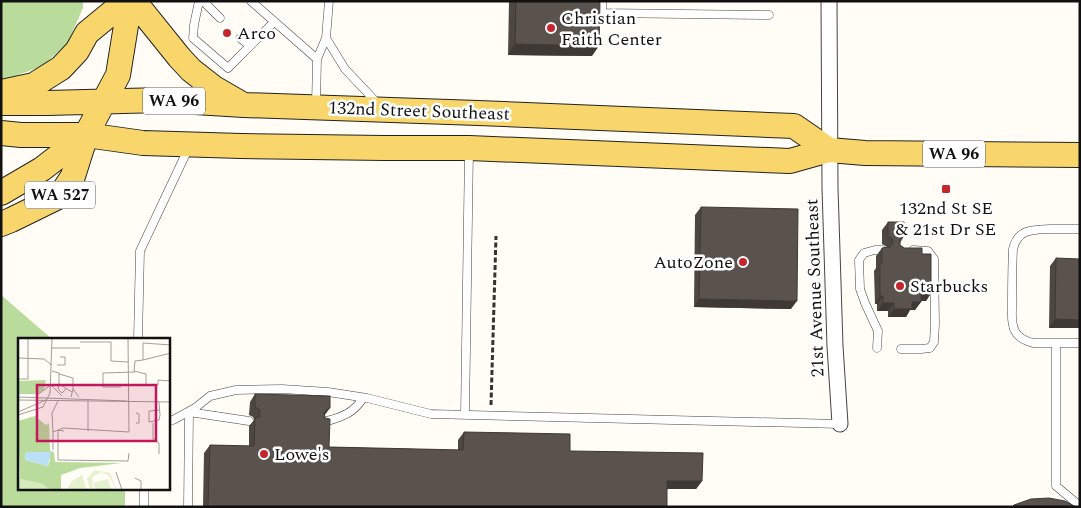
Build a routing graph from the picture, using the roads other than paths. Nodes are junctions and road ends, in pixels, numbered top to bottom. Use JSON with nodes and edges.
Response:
{"nodes":[{"id":1,"x":126,"y":1,"type":"edge"},
{"id":2,"x":132,"y":1,"type":"edge"},
{"id":3,"x":199,"y":1,"type":"edge"},
{"id":4,"x":203,"y":1,"type":"edge"},
{"id":5,"x":251,"y":1,"type":"edge"},
{"id":6,"x":329,"y":1,"type":"edge"},
{"id":7,"x":602,"y":1,"type":"edge"},
{"id":8,"x":829,"y":1,"type":"edge"},
{"id":9,"x":769,"y":15,"type":"dead end"},
{"id":10,"x":220,"y":18,"type":"dead end"},
{"id":11,"x":274,"y":22,"type":"junction"},
{"id":12,"x":240,"y":38,"type":"dead end"},
{"id":13,"x":326,"y":38,"type":"junction"},
{"id":14,"x":250,"y":46,"type":"junction"},
{"id":15,"x":317,"y":59,"type":"junction"},
{"id":16,"x":1,"y":92,"type":"edge"},
{"id":17,"x":104,"y":100,"type":"junction"},
{"id":18,"x":1,"y":103,"type":"edge"},
{"id":19,"x":244,"y":106,"type":"junction"},
{"id":20,"x":316,"y":108,"type":"junction"},
{"id":21,"x":384,"y":110,"type":"junction"},
{"id":22,"x":1,"y":133,"type":"edge"},
{"id":23,"x":86,"y":135,"type":"junction"},
{"id":24,"x":190,"y":145,"type":"junction"},
{"id":25,"x":469,"y":148,"type":"junction"},
{"id":26,"x":829,"y":150,"type":"junction"},
{"id":27,"x":1080,"y":155,"type":"edge"},
{"id":28,"x":1,"y":192,"type":"edge"},
{"id":29,"x":1,"y":224,"type":"edge"},
{"id":30,"x":1080,"y":229,"type":"edge"},
{"id":31,"x":882,"y":250,"type":"edge"},
{"id":32,"x":906,"y":250,"type":"edge"},
{"id":33,"x":138,"y":338,"type":"edge"},
{"id":34,"x":1056,"y":343,"type":"junction"},
{"id":35,"x":1080,"y":343,"type":"edge"},
{"id":36,"x":878,"y":348,"type":"dead end"},
{"id":37,"x":901,"y":348,"type":"dead end"},
{"id":38,"x":363,"y":398,"type":"junction"},
{"id":39,"x":189,"y":412,"type":"junction"},
{"id":40,"x":465,"y":415,"type":"junction"},
{"id":41,"x":170,"y":421,"type":"edge"},
{"id":42,"x":249,"y":421,"type":"dead end"},
{"id":43,"x":324,"y":422,"type":"edge"},
{"id":44,"x":840,"y":424,"type":"joint"},
{"id":45,"x":144,"y":490,"type":"edge"},
{"id":46,"x":1080,"y":506,"type":"edge"},
{"id":47,"x":144,"y":507,"type":"edge"},
{"id":48,"x":188,"y":507,"type":"edge"}],
"edges":[{"from":1,"to":16,"type":"main road"},
{"from":2,"to":17,"type":"main road","number":"WA 527"},
{"from":2,"to":19,"type":"main road"},
{"from":3,"to":14,"type":"lane"},
{"from":4,"to":10,"type":"lane"},
{"from":5,"to":11,"type":"lane"},
{"from":6,"to":13,"type":"lane"},
{"from":7,"to":9,"type":"lane"},
{"from":8,"to":26,"type":"street","name":"21st Avenue Southeast"},
{"from":11,"to":14,"type":"lane"},
{"from":11,"to":15,"type":"lane"},
{"from":12,"to":14,"type":"lane"},
{"from":13,"to":15,"type":"lane"},
{"from":13,"to":21,"type":"lane"},
{"from":15,"to":20,"type":"lane"},
{"from":17,"to":18,"type":"main road","name":"132nd Street Southeast","number":"WA 96"},
{"from":17,"to":19,"type":"main road","name":"132nd Street Southeast","number":"WA 96"},
{"from":17,"to":23,"type":"main road","number":"WA 527"},
{"from":19,"to":20,"type":"main road","name":"132nd Street Southeast","number":"WA 96"},
{"from":20,"to":21,"type":"main road","name":"132nd Street Southeast","number":"WA 96"},
{"from":21,"to":26,"type":"main road","name":"132nd Street Southeast","number":"WA 96"},
{"from":22,"to":23,"type":"main road","name":"132nd Street Southeast","number":"WA 96"},
{"from":23,"to":24,"type":"main road","name":"132nd Street Southeast","number":"WA 96"},
{"from":23,"to":28,"type":"main road"},
{"from":23,"to":29,"type":"main road","number":"WA 527"},
{"from":24,"to":25,"type":"main road","name":"132nd Street Southeast","number":"WA 96"},
{"from":24,"to":33,"type":"lane"},
{"from":25,"to":26,"type":"main road","name":"132nd Street Southeast","number":"WA 96"},
{"from":25,"to":40,"type":"lane"},
{"from":26,"to":27,"type":"main road","name":"132nd Street Southeast","number":"WA 96"},
{"from":26,"to":44,"type":"street","name":"21st Avenue Southeast"},
{"from":30,"to":34,"type":"lane"},
{"from":31,"to":36,"type":"lane"},
{"from":32,"to":37,"type":"lane"},
{"from":34,"to":35,"type":"lane"},
{"from":34,"to":46,"type":"lane"},
{"from":38,"to":39,"type":"lane"},
{"from":38,"to":40,"type":"lane"},
{"from":38,"to":43,"type":"lane"},
{"from":39,"to":41,"type":"lane"},
{"from":39,"to":42,"type":"lane"},
{"from":39,"to":48,"type":"lane"},
{"from":40,"to":44,"type":"lane"},
{"from":45,"to":47,"type":"lane"}]}
